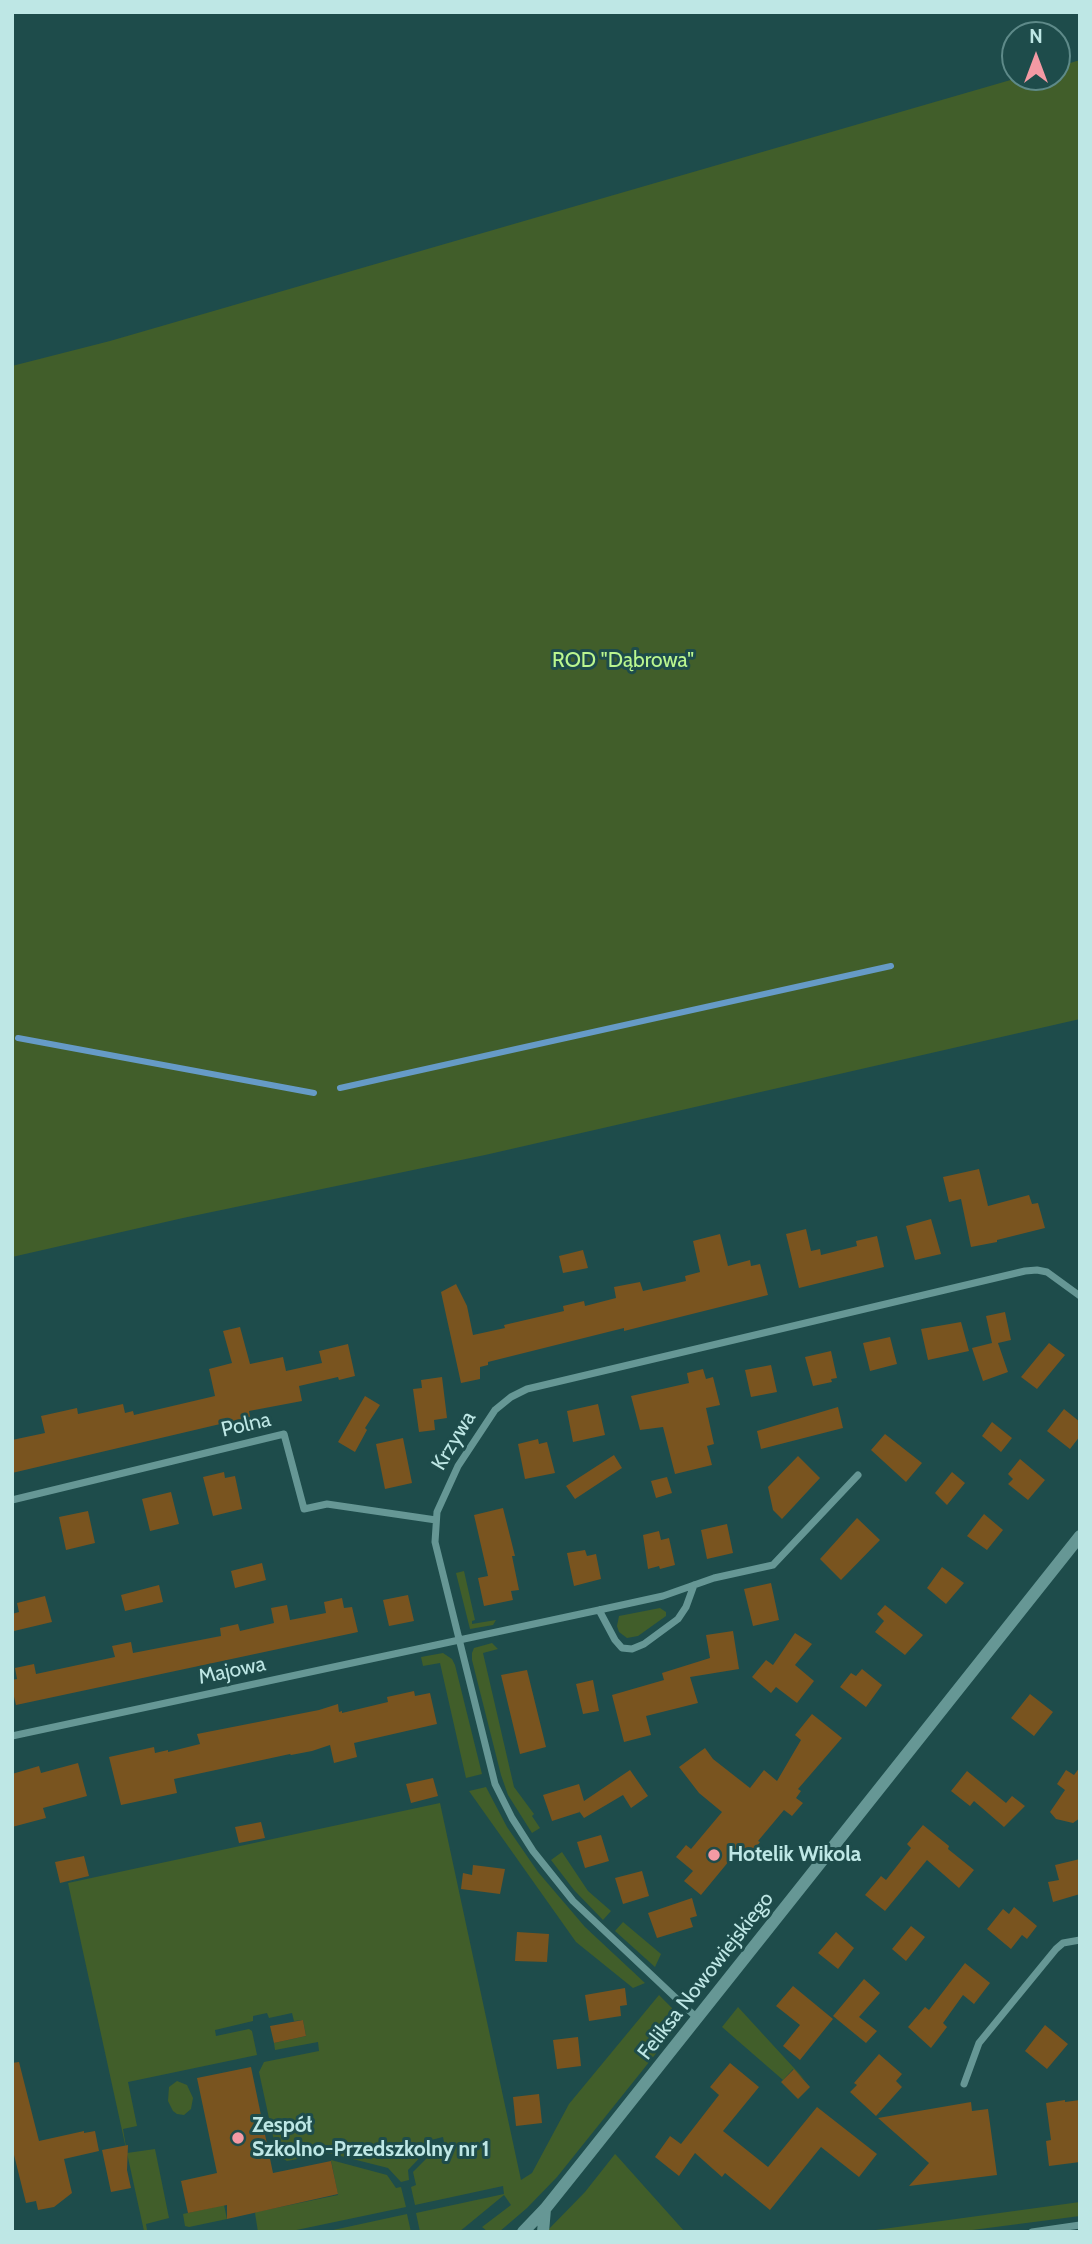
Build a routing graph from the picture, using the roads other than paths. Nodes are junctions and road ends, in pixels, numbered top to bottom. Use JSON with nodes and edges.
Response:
{"nodes":[{"id":1,"x":1080,"y":1296,"type":"edge"},
{"id":2,"x":858,"y":1475,"type":"dead end"},
{"id":3,"x":12,"y":1500,"type":"edge"},
{"id":4,"x":436,"y":1520,"type":"junction"},
{"id":5,"x":1080,"y":1536,"type":"edge"},
{"id":6,"x":694,"y":1585,"type":"junction"},
{"id":7,"x":599,"y":1611,"type":"junction"},
{"id":8,"x":458,"y":1641,"type":"junction"},
{"id":9,"x":12,"y":1736,"type":"edge"},
{"id":10,"x":1080,"y":1940,"type":"edge"},
{"id":11,"x":697,"y":2018,"type":"junction"},
{"id":12,"x":964,"y":2084,"type":"dead end"},
{"id":13,"x":545,"y":2209,"type":"junction"},
{"id":14,"x":1080,"y":2225,"type":"edge"},
{"id":15,"x":523,"y":2232,"type":"edge"},
{"id":16,"x":543,"y":2232,"type":"edge"},
{"id":17,"x":1032,"y":2232,"type":"edge"}],
"edges":[{"from":1,"to":4,"type":"street","name":"Krzywa"},
{"from":2,"to":6,"type":"street","name":"Majowa"},
{"from":3,"to":4,"type":"street","name":"Polna"},
{"from":4,"to":8,"type":"street","name":"Krzywa"},
{"from":5,"to":11,"type":"street","name":"Feliksa Nowowiejskiego"},
{"from":6,"to":7,"type":"street","name":"Majowa"},
{"from":6,"to":7,"type":"street"},
{"from":7,"to":8,"type":"street","name":"Majowa"},
{"from":8,"to":9,"type":"street","name":"Majowa"},
{"from":8,"to":11,"type":"street","name":"Krzywa"},
{"from":10,"to":12,"type":"street"},
{"from":11,"to":13,"type":"street","name":"Feliksa Nowowiejskiego"},
{"from":13,"to":15,"type":"street","name":"Feliksa Nowowiejskiego"},
{"from":13,"to":16,"type":"street"},
{"from":14,"to":17,"type":"street"}]}
